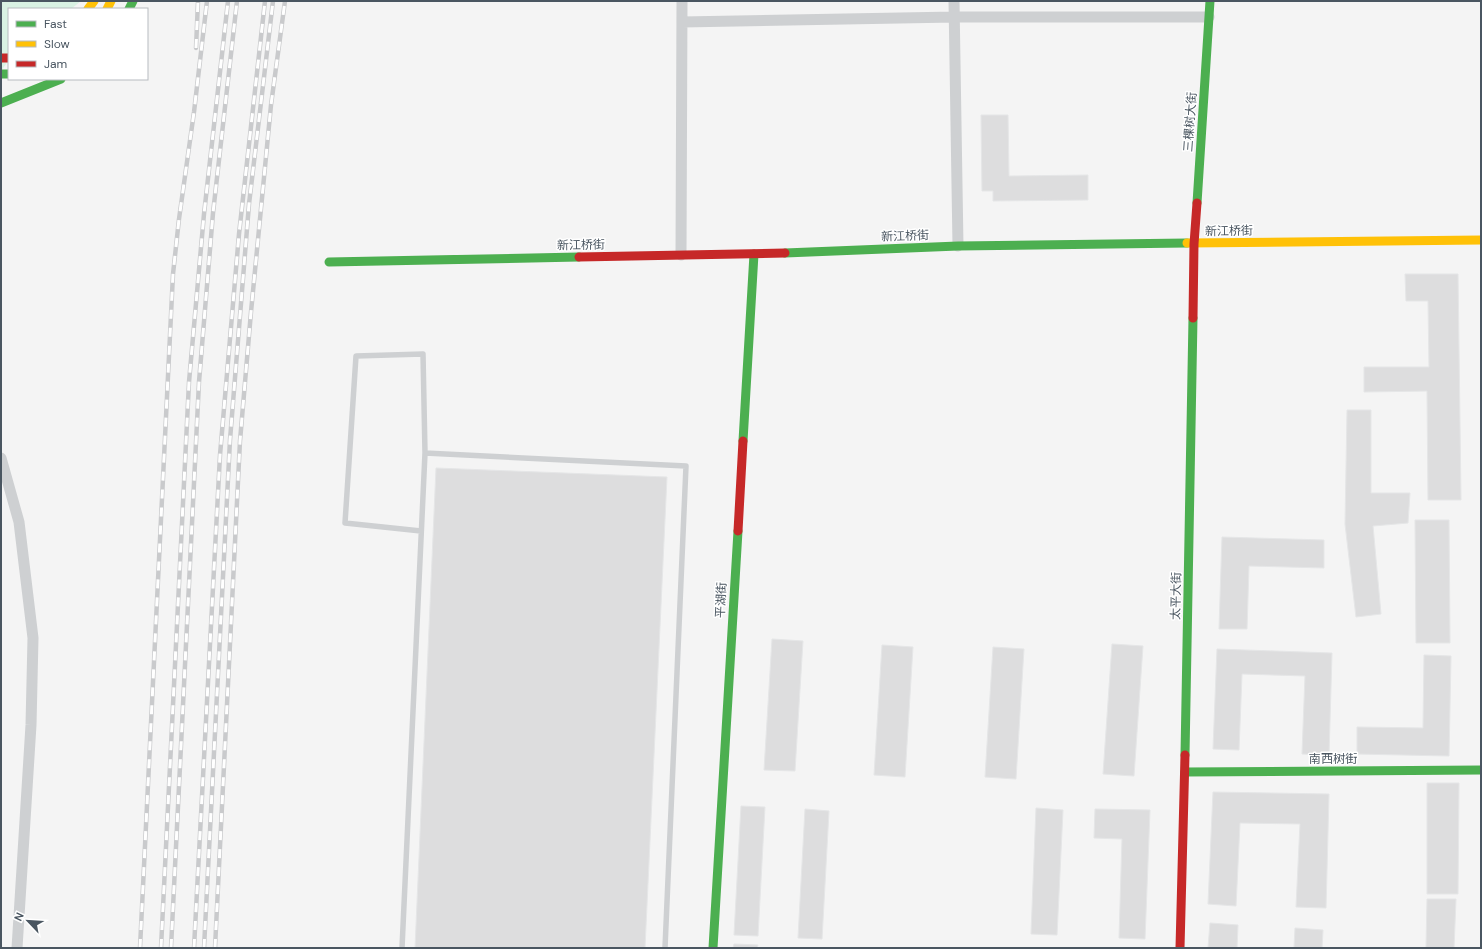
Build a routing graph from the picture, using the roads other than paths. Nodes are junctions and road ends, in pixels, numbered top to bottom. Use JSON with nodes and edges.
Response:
{"nodes":[{"id":1,"x":682,"y":1,"type":"edge"},
{"id":2,"x":954,"y":1,"type":"edge"},
{"id":3,"x":1210,"y":1,"type":"edge"},
{"id":4,"x":1209,"y":16,"type":"junction"},
{"id":5,"x":955,"y":17,"type":"junction"},
{"id":6,"x":682,"y":22,"type":"junction"},
{"id":7,"x":58,"y":80,"type":"edge"},
{"id":8,"x":1,"y":103,"type":"edge"},
{"id":9,"x":1481,"y":240,"type":"edge"},
{"id":10,"x":1194,"y":244,"type":"junction"},
{"id":11,"x":958,"y":246,"type":"junction"},
{"id":12,"x":754,"y":254,"type":"junction"},
{"id":13,"x":681,"y":255,"type":"junction"},
{"id":14,"x":329,"y":262,"type":"dead end"},
{"id":15,"x":425,"y":453,"type":"junction"},
{"id":16,"x":1,"y":458,"type":"edge"},
{"id":17,"x":421,"y":531,"type":"junction"},
{"id":18,"x":1481,"y":770,"type":"edge"},
{"id":19,"x":1185,"y":772,"type":"junction"},
{"id":20,"x":17,"y":948,"type":"edge"},
{"id":21,"x":402,"y":948,"type":"edge"},
{"id":22,"x":665,"y":948,"type":"edge"},
{"id":23,"x":713,"y":948,"type":"edge"},
{"id":24,"x":1180,"y":948,"type":"edge"}],
"edges":[{"from":1,"to":6,"type":"street"},
{"from":2,"to":5,"type":"street"},
{"from":3,"to":4,"type":"main road","name":"三棵树大街"},
{"from":4,"to":5,"type":"street"},
{"from":4,"to":10,"type":"main road","name":"三棵树大街"},
{"from":5,"to":6,"type":"street"},
{"from":5,"to":11,"type":"street"},
{"from":6,"to":13,"type":"street"},
{"from":7,"to":8,"type":"main road"},
{"from":9,"to":10,"type":"main road","name":"新江桥街"},
{"from":10,"to":11,"type":"main road","name":"新江桥街"},
{"from":10,"to":19,"type":"main road","name":"太平大街"},
{"from":11,"to":12,"type":"main road","name":"新江桥街"},
{"from":12,"to":13,"type":"main road","name":"新江桥街"},
{"from":12,"to":23,"type":"main road","name":"平湖街"},
{"from":13,"to":14,"type":"main road","name":"新江桥街"},
{"from":15,"to":17,"type":"lane"},
{"from":15,"to":17,"type":"lane"},
{"from":15,"to":22,"type":"lane"},
{"from":16,"to":20,"type":"street"},
{"from":17,"to":21,"type":"lane"},
{"from":18,"to":19,"type":"main road","name":"南西树街"},
{"from":19,"to":24,"type":"main road","name":"太平大街"}]}
